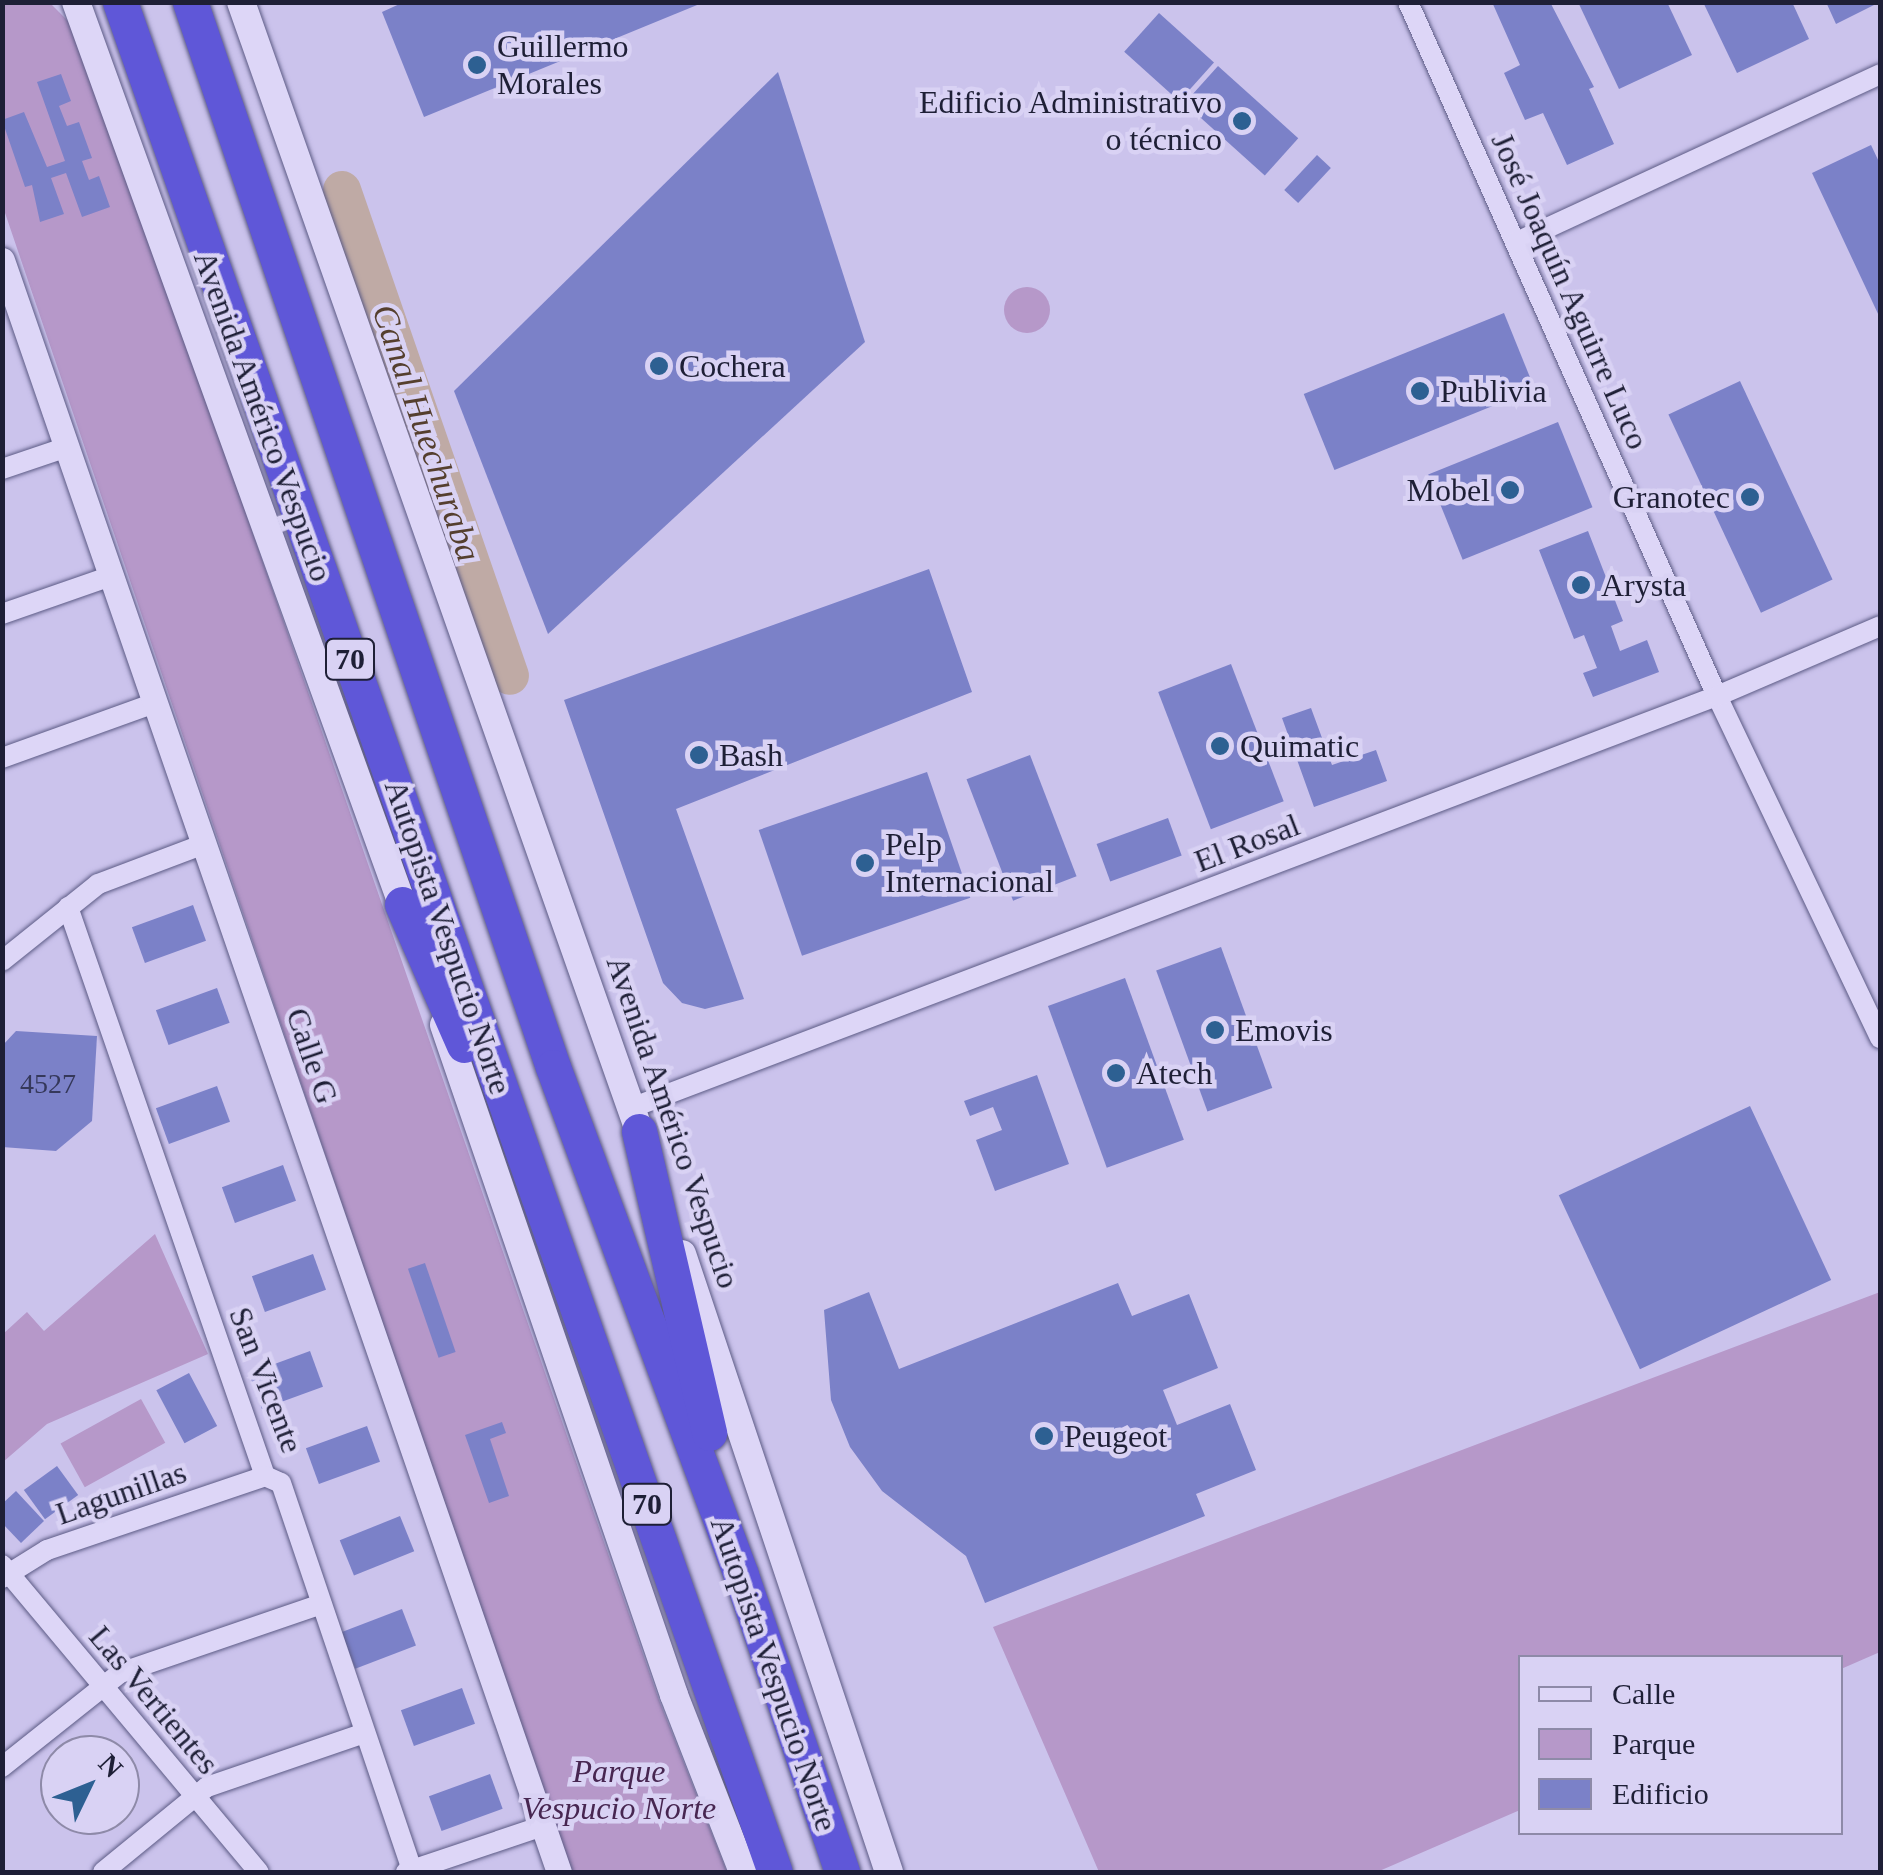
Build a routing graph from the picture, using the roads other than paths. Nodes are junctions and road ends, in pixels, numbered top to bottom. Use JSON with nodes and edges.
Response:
{"nodes":[{"id":1,"x":120,"y":2,"type":"edge"},
{"id":2,"x":190,"y":2,"type":"edge"},
{"id":3,"x":241,"y":2,"type":"edge"},
{"id":4,"x":1408,"y":2,"type":"edge"},
{"id":5,"x":75,"y":8,"type":"edge"},
{"id":6,"x":1880,"y":74,"type":"edge"},
{"id":7,"x":1517,"y":242,"type":"junction"},
{"id":8,"x":2,"y":260,"type":"edge"},
{"id":9,"x":11,"y":314,"type":"edge"},
{"id":10,"x":67,"y":447,"type":"junction"},
{"id":11,"x":2,"y":469,"type":"edge"},
{"id":12,"x":112,"y":576,"type":"junction"},
{"id":13,"x":2,"y":614,"type":"edge"},
{"id":14,"x":1880,"y":626,"type":"edge"},
{"id":15,"x":1716,"y":696,"type":"junction"},
{"id":16,"x":155,"y":703,"type":"junction"},
{"id":17,"x":2,"y":758,"type":"edge"},
{"id":18,"x":204,"y":844,"type":"junction"},
{"id":19,"x":402,"y":904,"type":"junction"},
{"id":20,"x":68,"y":907,"type":"junction"},
{"id":21,"x":2,"y":961,"type":"edge"},
{"id":22,"x":1880,"y":1038,"type":"edge"},
{"id":23,"x":635,"y":1120,"type":"junction"},
{"id":24,"x":581,"y":1314,"type":"junction"},
{"id":25,"x":265,"y":1476,"type":"junction"},
{"id":26,"x":4,"y":1572,"type":"edge"},
{"id":27,"x":741,"y":1575,"type":"junction"},
{"id":28,"x":321,"y":1604,"type":"junction"},
{"id":29,"x":102,"y":1684,"type":"junction"},
{"id":30,"x":365,"y":1733,"type":"junction"},
{"id":31,"x":2,"y":1767,"type":"edge"},
{"id":32,"x":194,"y":1794,"type":"junction"},
{"id":33,"x":543,"y":1826,"type":"junction"},
{"id":34,"x":103,"y":1872,"type":"edge"},
{"id":35,"x":259,"y":1872,"type":"edge"},
{"id":36,"x":409,"y":1872,"type":"edge"},
{"id":37,"x":559,"y":1872,"type":"edge"},
{"id":38,"x":743,"y":1872,"type":"edge"},
{"id":39,"x":775,"y":1872,"type":"edge"},
{"id":40,"x":842,"y":1872,"type":"edge"},
{"id":41,"x":889,"y":1872,"type":"edge"}],
"edges":[{"from":1,"to":24,"type":"highway","name":"Autopista Vespucio Norte","number":"70"},
{"from":2,"to":27,"type":"highway","name":"Autopista Vespucio Norte","number":"70"},
{"from":3,"to":23,"type":"main road","name":"Avenida Américo Vespucio"},
{"from":4,"to":7,"type":"street","name":"José Joaquín Aguirre Luco"},
{"from":5,"to":19,"type":"main road","name":"Avenida Américo Vespucio"},
{"from":6,"to":7,"type":"street"},
{"from":7,"to":15,"type":"street","name":"José Joaquín Aguirre Luco"},
{"from":8,"to":9,"type":"street","name":"Calle G"},
{"from":9,"to":10,"type":"street","name":"Calle G"},
{"from":10,"to":11,"type":"street"},
{"from":10,"to":12,"type":"street","name":"Calle G"},
{"from":12,"to":13,"type":"street"},
{"from":12,"to":16,"type":"street","name":"Calle G"},
{"from":14,"to":15,"type":"street","name":"El Rosal"},
{"from":15,"to":22,"type":"street","name":"José Joaquín Aguirre Luco"},
{"from":15,"to":23,"type":"street","name":"El Rosal"},
{"from":16,"to":17,"type":"street"},
{"from":16,"to":18,"type":"street","name":"Calle G"},
{"from":18,"to":20,"type":"street"},
{"from":18,"to":33,"type":"street","name":"Calle G"},
{"from":19,"to":24,"type":"highway"},
{"from":19,"to":38,"type":"main road","name":"Avenida Américo Vespucio"},
{"from":20,"to":21,"type":"street"},
{"from":20,"to":25,"type":"street","name":"San Vicente"},
{"from":23,"to":27,"type":"highway"},
{"from":23,"to":41,"type":"main road","name":"Avenida Américo Vespucio"},
{"from":24,"to":39,"type":"highway","name":"Autopista Vespucio Norte","number":"70"},
{"from":25,"to":26,"type":"street","name":"Lagunillas"},
{"from":25,"to":28,"type":"street","name":"San Vicente"},
{"from":26,"to":29,"type":"street","name":"Las Vertientes"},
{"from":27,"to":40,"type":"highway","name":"Autopista Vespucio Norte","number":"70"},
{"from":28,"to":29,"type":"street"},
{"from":28,"to":30,"type":"street","name":"San Vicente"},
{"from":29,"to":31,"type":"street"},
{"from":29,"to":32,"type":"street","name":"Las Vertientes"},
{"from":30,"to":32,"type":"street"},
{"from":30,"to":36,"type":"street","name":"San Vicente"},
{"from":32,"to":34,"type":"street"},
{"from":32,"to":35,"type":"street","name":"Las Vertientes"},
{"from":33,"to":36,"type":"street"},
{"from":33,"to":37,"type":"street","name":"Calle G"}]}
